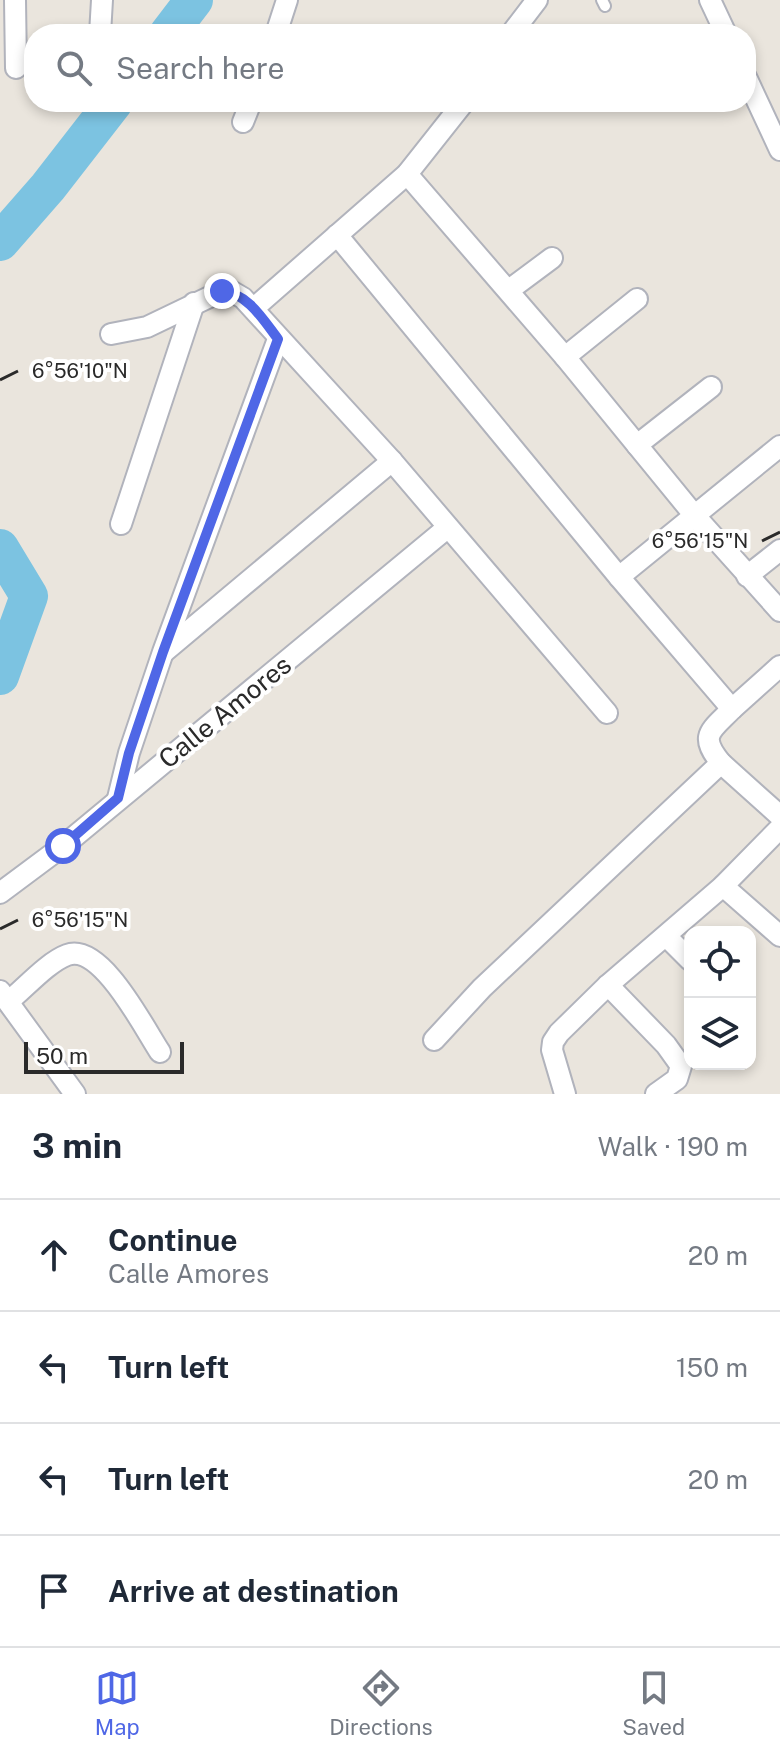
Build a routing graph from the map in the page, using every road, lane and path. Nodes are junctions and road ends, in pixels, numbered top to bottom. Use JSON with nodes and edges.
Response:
{"nodes":[{"id":1,"x":102,"y":0,"type":"edge"},
{"id":2,"x":287,"y":0,"type":"edge"},
{"id":3,"x":537,"y":0,"type":"edge"},
{"id":4,"x":710,"y":0,"type":"edge"},
{"id":5,"x":10,"y":7,"type":"edge"},
{"id":6,"x":101,"y":24,"type":"edge"},
{"id":7,"x":279,"y":24,"type":"edge"},
{"id":8,"x":519,"y":24,"type":"edge"},
{"id":9,"x":721,"y":24,"type":"edge"},
{"id":10,"x":16,"y":68,"type":"dead end"},
{"id":11,"x":756,"y":98,"type":"edge"},
{"id":12,"x":247,"y":112,"type":"edge"},
{"id":13,"x":456,"y":112,"type":"edge"},
{"id":14,"x":243,"y":122,"type":"dead end"},
{"id":15,"x":780,"y":150,"type":"edge"},
{"id":16,"x":407,"y":174,"type":"junction"},
{"id":17,"x":337,"y":235,"type":"junction"},
{"id":18,"x":552,"y":258,"type":"dead end"},
{"id":19,"x":509,"y":290,"type":"junction"},
{"id":20,"x":637,"y":299,"type":"dead end"},
{"id":21,"x":194,"y":303,"type":"junction"},
{"id":22,"x":254,"y":308,"type":"junction"},
{"id":23,"x":111,"y":334,"type":"dead end"},
{"id":24,"x":278,"y":339,"type":"junction"},
{"id":25,"x":565,"y":357,"type":"junction"},
{"id":26,"x":711,"y":387,"type":"dead end"},
{"id":27,"x":637,"y":445,"type":"junction"},
{"id":28,"x":780,"y":446,"type":"edge"},
{"id":29,"x":392,"y":461,"type":"junction"},
{"id":30,"x":695,"y":516,"type":"junction"},
{"id":31,"x":121,"y":524,"type":"dead end"},
{"id":32,"x":447,"y":528,"type":"junction"},
{"id":33,"x":780,"y":550,"type":"edge"},
{"id":34,"x":747,"y":576,"type":"junction"},
{"id":35,"x":619,"y":577,"type":"junction"},
{"id":36,"x":780,"y":611,"type":"edge"},
{"id":37,"x":163,"y":652,"type":"junction"},
{"id":38,"x":780,"y":666,"type":"edge"},
{"id":39,"x":732,"y":709,"type":"junction"},
{"id":40,"x":607,"y":713,"type":"dead end"},
{"id":41,"x":721,"y":763,"type":"junction"},
{"id":42,"x":118,"y":798,"type":"junction"},
{"id":43,"x":780,"y":816,"type":"edge"},
{"id":44,"x":780,"y":828,"type":"edge"},
{"id":45,"x":723,"y":886,"type":"junction"},
{"id":46,"x":0,"y":893,"type":"edge"},
{"id":47,"x":780,"y":936,"type":"edge"},
{"id":48,"x":667,"y":937,"type":"junction"},
{"id":49,"x":684,"y":954,"type":"edge"},
{"id":50,"x":608,"y":985,"type":"junction"},
{"id":51,"x":4,"y":996,"type":"edge"},
{"id":52,"x":434,"y":1040,"type":"dead end"},
{"id":53,"x":160,"y":1052,"type":"dead end"},
{"id":54,"x":75,"y":1094,"type":"edge"},
{"id":55,"x":565,"y":1094,"type":"edge"},
{"id":56,"x":656,"y":1094,"type":"edge"}],
"edges":[{"from":1,"to":6,"type":"street"},
{"from":2,"to":7,"type":"street"},
{"from":3,"to":8,"type":"street"},
{"from":4,"to":9,"type":"street"},
{"from":5,"to":10,"type":"street"},
{"from":11,"to":15,"type":"street"},
{"from":12,"to":14,"type":"street"},
{"from":13,"to":16,"type":"street"},
{"from":16,"to":17,"type":"street"},
{"from":16,"to":19,"type":"street"},
{"from":17,"to":22,"type":"street"},
{"from":17,"to":35,"type":"street"},
{"from":18,"to":19,"type":"street"},
{"from":19,"to":25,"type":"street"},
{"from":20,"to":25,"type":"street"},
{"from":21,"to":22,"type":"street"},
{"from":21,"to":23,"type":"street"},
{"from":21,"to":31,"type":"street"},
{"from":22,"to":24,"type":"street"},
{"from":24,"to":29,"type":"street"},
{"from":24,"to":37,"type":"street"},
{"from":25,"to":27,"type":"street"},
{"from":26,"to":27,"type":"street"},
{"from":27,"to":30,"type":"street"},
{"from":28,"to":30,"type":"street"},
{"from":29,"to":32,"type":"street"},
{"from":29,"to":37,"type":"street"},
{"from":30,"to":34,"type":"street"},
{"from":30,"to":35,"type":"street"},
{"from":32,"to":40,"type":"street"},
{"from":32,"to":42,"type":"street","name":"Calle Amores"},
{"from":33,"to":34,"type":"street"},
{"from":34,"to":36,"type":"street"},
{"from":35,"to":39,"type":"street"},
{"from":37,"to":42,"type":"street"},
{"from":38,"to":39,"type":"street"},
{"from":39,"to":41,"type":"street"},
{"from":41,"to":43,"type":"street"},
{"from":41,"to":52,"type":"street"},
{"from":42,"to":46,"type":"street","name":"Calle Amores"},
{"from":44,"to":45,"type":"street"},
{"from":45,"to":47,"type":"street"},
{"from":45,"to":48,"type":"street"},
{"from":48,"to":49,"type":"street"},
{"from":48,"to":50,"type":"street"},
{"from":50,"to":55,"type":"street"},
{"from":50,"to":56,"type":"street"},
{"from":51,"to":53,"type":"street"},
{"from":51,"to":54,"type":"street"}]}
